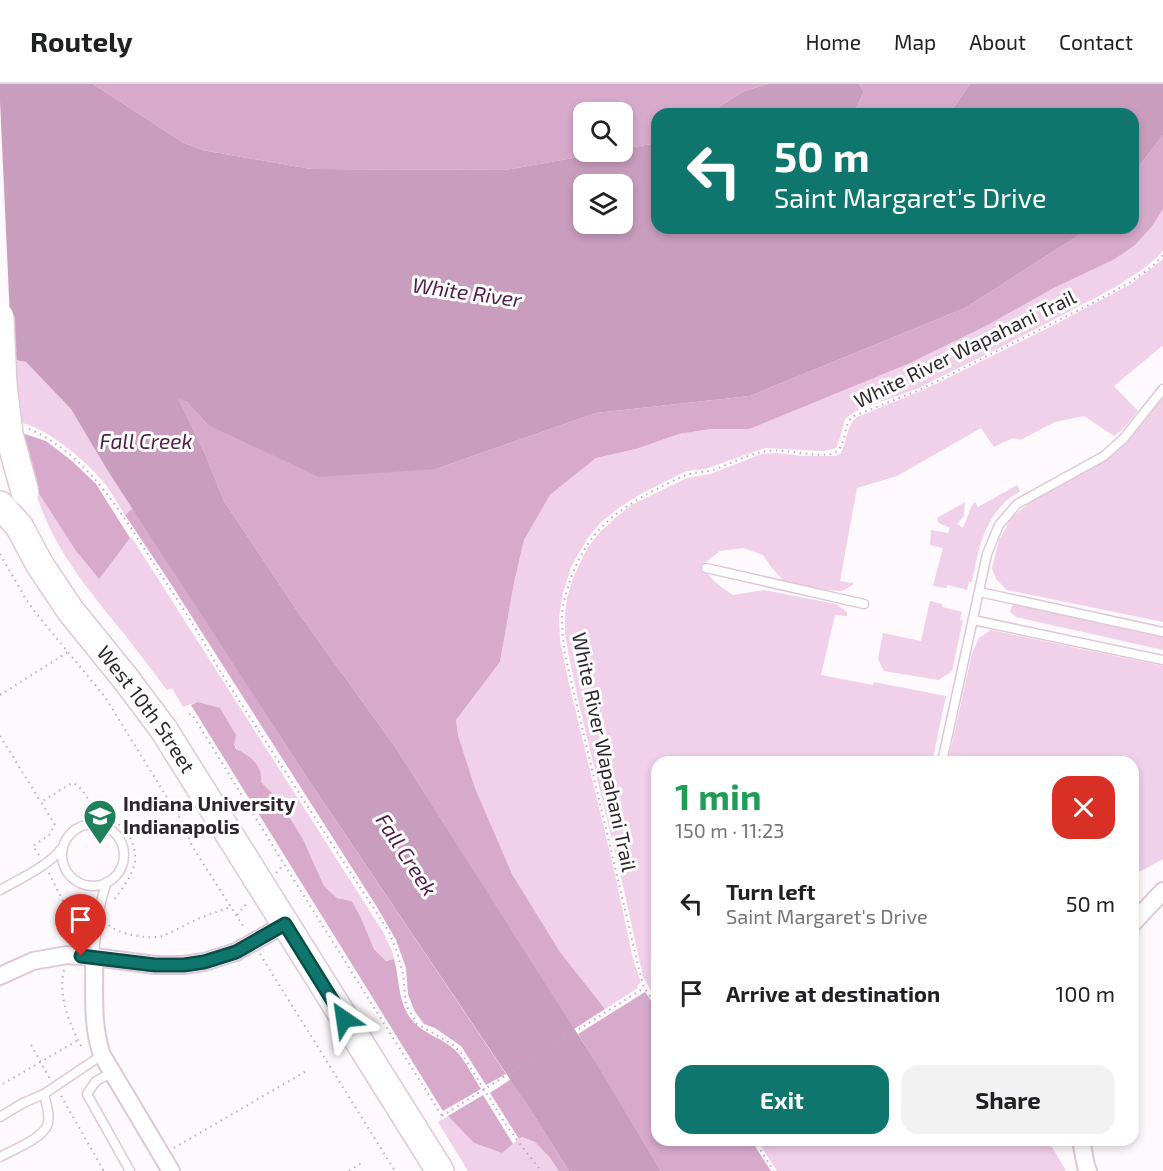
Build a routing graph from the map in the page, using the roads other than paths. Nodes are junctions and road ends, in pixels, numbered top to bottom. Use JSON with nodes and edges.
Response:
{"nodes":[{"id":1,"x":0,"y":317,"type":"edge"},
{"id":2,"x":1163,"y":389,"type":"edge"},
{"id":3,"x":0,"y":505,"type":"edge"},
{"id":4,"x":20,"y":526,"type":"junction"},
{"id":5,"x":706,"y":568,"type":"dead end"},
{"id":6,"x":980,"y":592,"type":"junction"},
{"id":7,"x":864,"y":604,"type":"dead end"},
{"id":8,"x":973,"y":620,"type":"junction"},
{"id":9,"x":1163,"y":632,"type":"edge"},
{"id":10,"x":1163,"y":660,"type":"edge"},
{"id":11,"x":943,"y":756,"type":"edge"},
{"id":12,"x":63,"y":846,"type":"junction"},
{"id":13,"x":107,"y":882,"type":"junction"},
{"id":14,"x":84,"y":885,"type":"junction"},
{"id":15,"x":75,"y":890,"type":"dead end"},
{"id":16,"x":0,"y":891,"type":"edge"},
{"id":17,"x":1163,"y":891,"type":"edge"},
{"id":18,"x":1139,"y":917,"type":"edge"},
{"id":19,"x":285,"y":924,"type":"junction"},
{"id":20,"x":94,"y":957,"type":"junction"},
{"id":21,"x":0,"y":976,"type":"edge"},
{"id":22,"x":102,"y":1055,"type":"junction"},
{"id":23,"x":113,"y":1072,"type":"junction"},
{"id":24,"x":44,"y":1094,"type":"junction"},
{"id":25,"x":0,"y":1117,"type":"edge"},
{"id":26,"x":1082,"y":1146,"type":"edge"},
{"id":27,"x":0,"y":1157,"type":"edge"},
{"id":28,"x":130,"y":1171,"type":"edge"},
{"id":29,"x":171,"y":1171,"type":"edge"},
{"id":30,"x":440,"y":1171,"type":"edge"},
{"id":31,"x":1088,"y":1171,"type":"edge"}],
"edges":[{"from":1,"to":4,"type":"main road","bridge":true},
{"from":2,"to":6,"type":"lane"},
{"from":3,"to":4,"type":"main road","name":"West 10th Street"},
{"from":4,"to":19,"type":"main road","name":"West 10th Street"},
{"from":5,"to":7,"type":"lane"},
{"from":6,"to":8,"type":"lane"},
{"from":6,"to":9,"type":"lane"},
{"from":8,"to":10,"type":"lane"},
{"from":8,"to":11,"type":"lane"},
{"from":12,"to":13,"type":"lane"},
{"from":12,"to":14,"type":"lane"},
{"from":12,"to":16,"type":"lane"},
{"from":13,"to":14,"type":"lane"},
{"from":13,"to":20,"type":"lane"},
{"from":14,"to":15,"type":"lane"},
{"from":17,"to":18,"type":"street"},
{"from":19,"to":20,"type":"street"},
{"from":19,"to":30,"type":"main road","name":"West 10th Street"},
{"from":20,"to":21,"type":"street"},
{"from":20,"to":22,"type":"street"},
{"from":22,"to":23,"type":"street"},
{"from":22,"to":24,"type":"lane"},
{"from":23,"to":28,"type":"lane"},
{"from":23,"to":29,"type":"street"},
{"from":24,"to":25,"type":"lane"},
{"from":24,"to":27,"type":"lane"},
{"from":26,"to":31,"type":"street"}]}
